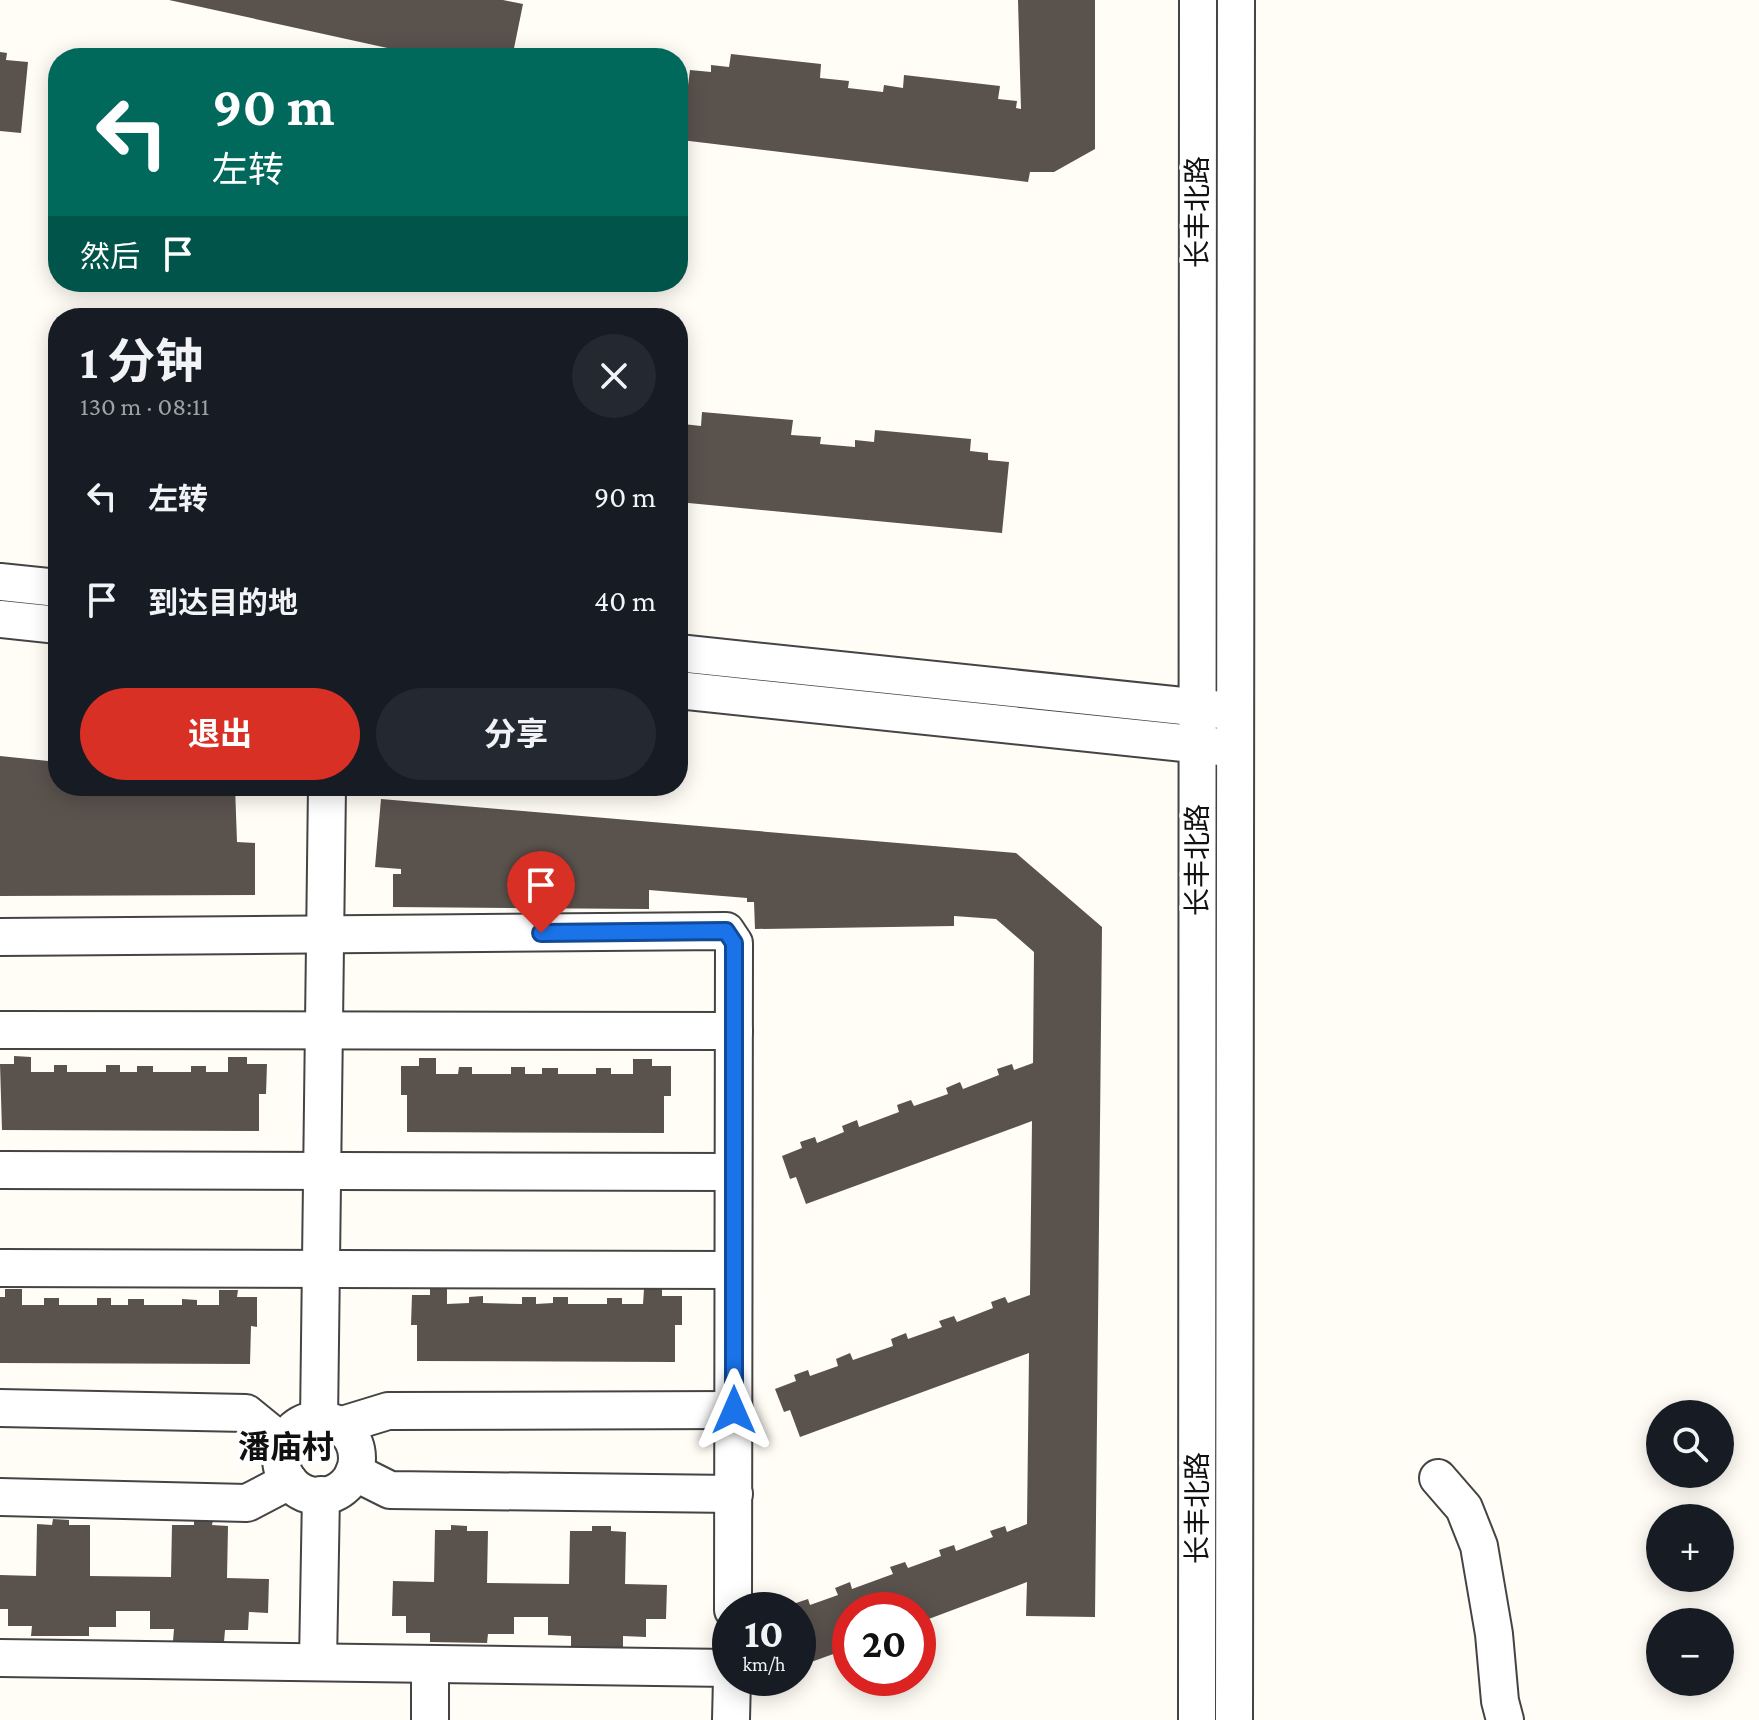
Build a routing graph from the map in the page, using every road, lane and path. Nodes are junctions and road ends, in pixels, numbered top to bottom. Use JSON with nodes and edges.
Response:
{"nodes":[{"id":1,"x":1198,"y":0,"type":"edge"},
{"id":2,"x":1236,"y":0,"type":"edge"},
{"id":3,"x":0,"y":582,"type":"edge"},
{"id":4,"x":48,"y":587,"type":"edge"},
{"id":5,"x":0,"y":619,"type":"edge"},
{"id":6,"x":48,"y":624,"type":"edge"},
{"id":7,"x":688,"y":654,"type":"edge"},
{"id":8,"x":688,"y":691,"type":"edge"},
{"id":9,"x":1197,"y":707,"type":"junction"},
{"id":10,"x":1235,"y":711,"type":"junction"},
{"id":11,"x":1197,"y":745,"type":"junction"},
{"id":12,"x":1235,"y":749,"type":"junction"},
{"id":13,"x":327,"y":796,"type":"edge"},
{"id":14,"x":325,"y":935,"type":"junction"},
{"id":15,"x":0,"y":937,"type":"edge"},
{"id":16,"x":0,"y":1030,"type":"edge"},
{"id":17,"x":324,"y":1030,"type":"junction"},
{"id":18,"x":734,"y":1031,"type":"junction"},
{"id":19,"x":0,"y":1170,"type":"edge"},
{"id":20,"x":322,"y":1171,"type":"junction"},
{"id":21,"x":733,"y":1172,"type":"junction"},
{"id":22,"x":0,"y":1268,"type":"edge"},
{"id":23,"x":321,"y":1269,"type":"junction"},
{"id":24,"x":733,"y":1270,"type":"junction"},
{"id":25,"x":0,"y":1408,"type":"edge"},
{"id":26,"x":734,"y":1410,"type":"junction"},
{"id":27,"x":329,"y":1423,"type":"junction"},
{"id":28,"x":284,"y":1444,"type":"junction"},
{"id":29,"x":354,"y":1472,"type":"junction"},
{"id":30,"x":1438,"y":1478,"type":"dead end"},
{"id":31,"x":305,"y":1488,"type":"junction"},
{"id":32,"x":734,"y":1494,"type":"junction"},
{"id":33,"x":0,"y":1497,"type":"edge"},
{"id":34,"x":733,"y":1592,"type":"edge"},
{"id":35,"x":0,"y":1658,"type":"edge"},
{"id":36,"x":318,"y":1662,"type":"junction"},
{"id":37,"x":430,"y":1664,"type":"junction"},
{"id":38,"x":712,"y":1668,"type":"edge"},
{"id":39,"x":732,"y":1696,"type":"edge"},
{"id":40,"x":430,"y":1720,"type":"edge"},
{"id":41,"x":731,"y":1720,"type":"edge"},
{"id":42,"x":1197,"y":1720,"type":"edge"},
{"id":43,"x":1234,"y":1720,"type":"edge"},
{"id":44,"x":1505,"y":1720,"type":"edge"}],
"edges":[{"from":1,"to":9,"type":"street","name":"长丰北路"},
{"from":2,"to":10,"type":"street","name":"长丰北路"},
{"from":3,"to":4,"type":"street"},
{"from":5,"to":6,"type":"street"},
{"from":7,"to":9,"type":"street"},
{"from":8,"to":11,"type":"street"},
{"from":9,"to":10,"type":"street"},
{"from":9,"to":11,"type":"street","name":"长丰北路"},
{"from":10,"to":12,"type":"street","name":"长丰北路"},
{"from":11,"to":12,"type":"street"},
{"from":11,"to":42,"type":"street","name":"长丰北路"},
{"from":12,"to":43,"type":"street","name":"长丰北路"},
{"from":13,"to":14,"type":"street"},
{"from":14,"to":15,"type":"street"},
{"from":14,"to":17,"type":"street"},
{"from":14,"to":18,"type":"street"},
{"from":16,"to":17,"type":"street"},
{"from":17,"to":18,"type":"street"},
{"from":17,"to":20,"type":"street"},
{"from":18,"to":21,"type":"street"},
{"from":19,"to":20,"type":"street"},
{"from":20,"to":21,"type":"street"},
{"from":20,"to":23,"type":"street"},
{"from":21,"to":24,"type":"street"},
{"from":22,"to":23,"type":"street"},
{"from":23,"to":24,"type":"street"},
{"from":23,"to":27,"type":"street"},
{"from":24,"to":26,"type":"street"},
{"from":25,"to":28,"type":"street"},
{"from":26,"to":27,"type":"street"},
{"from":26,"to":32,"type":"street"},
{"from":27,"to":28,"type":"street"},
{"from":27,"to":29,"type":"street"},
{"from":28,"to":31,"type":"street"},
{"from":29,"to":31,"type":"street"},
{"from":29,"to":32,"type":"street"},
{"from":30,"to":44,"type":"street"},
{"from":31,"to":33,"type":"street"},
{"from":31,"to":36,"type":"street"},
{"from":32,"to":34,"type":"street"},
{"from":35,"to":36,"type":"street"},
{"from":36,"to":37,"type":"street"},
{"from":37,"to":38,"type":"street"},
{"from":37,"to":40,"type":"street"},
{"from":39,"to":41,"type":"street"}]}
